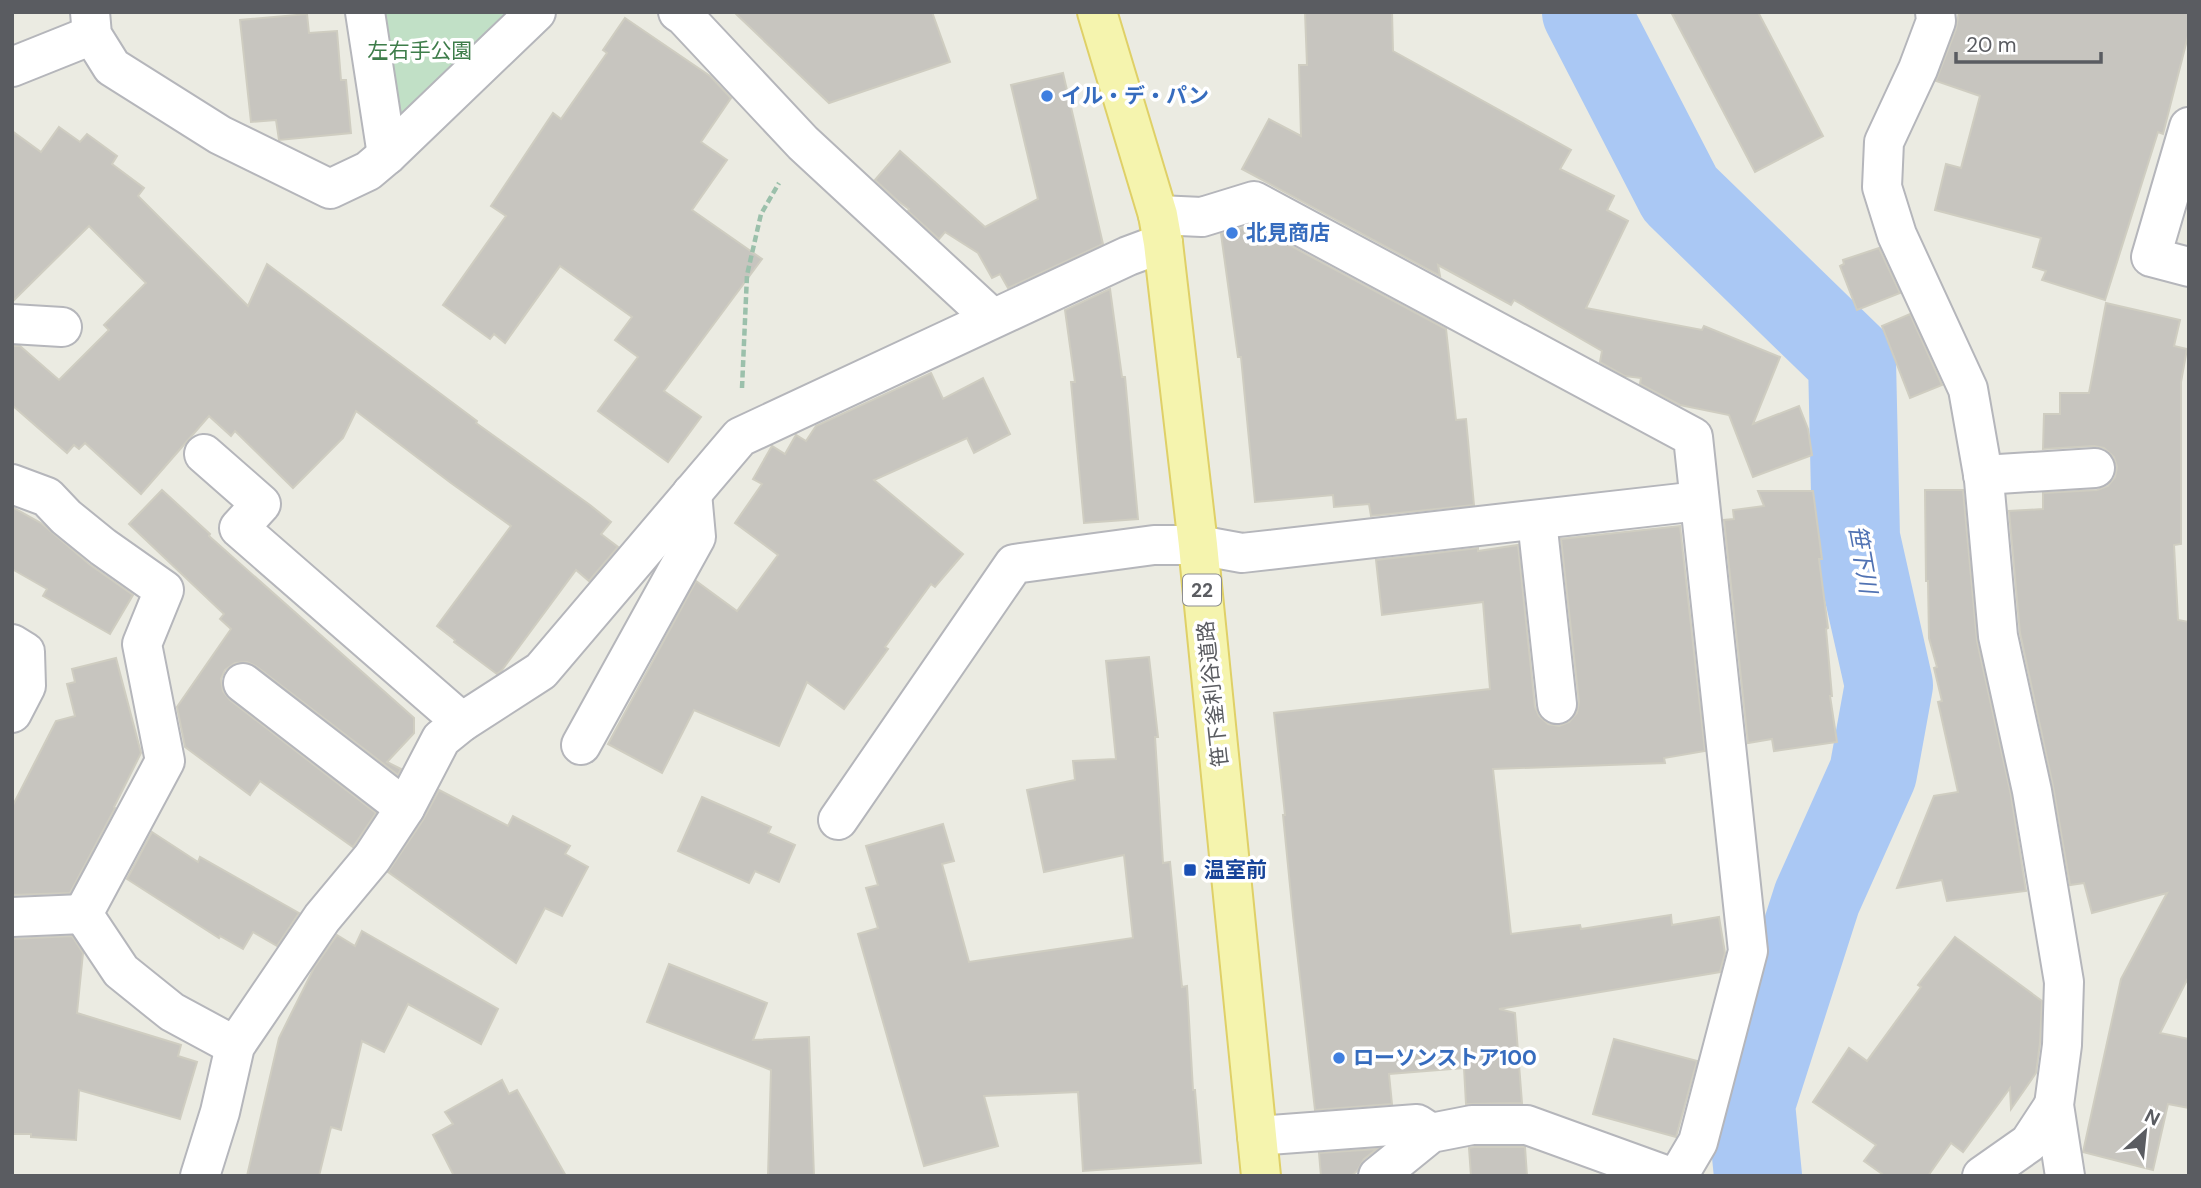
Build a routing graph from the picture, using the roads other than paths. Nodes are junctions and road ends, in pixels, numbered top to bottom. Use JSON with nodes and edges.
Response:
{"nodes":[{"id":1,"x":365,"y":12,"type":"edge"},
{"id":2,"x":536,"y":12,"type":"edge"},
{"id":3,"x":1097,"y":12,"type":"edge"},
{"id":4,"x":1935,"y":12,"type":"edge"},
{"id":5,"x":682,"y":14,"type":"edge"},
{"id":6,"x":91,"y":24,"type":"edge"},
{"id":7,"x":12,"y":67,"type":"edge"},
{"id":8,"x":2189,"y":127,"type":"edge"},
{"id":9,"x":387,"y":155,"type":"junction"},
{"id":10,"x":1161,"y":229,"type":"junction"},
{"id":11,"x":2189,"y":267,"type":"edge"},
{"id":12,"x":992,"y":318,"type":"junction"},
{"id":13,"x":12,"y":324,"type":"edge"},
{"id":14,"x":62,"y":327,"type":"dead end"},
{"id":15,"x":204,"y":454,"type":"dead end"},
{"id":16,"x":2095,"y":468,"type":"dead end"},
{"id":17,"x":1983,"y":475,"type":"junction"},
{"id":18,"x":12,"y":484,"type":"edge"},
{"id":19,"x":692,"y":493,"type":"junction"},
{"id":20,"x":1699,"y":501,"type":"junction"},
{"id":21,"x":1537,"y":520,"type":"junction"},
{"id":22,"x":1198,"y":545,"type":"junction"},
{"id":23,"x":12,"y":644,"type":"edge"},
{"id":24,"x":243,"y":682,"type":"dead end"},
{"id":25,"x":1557,"y":704,"type":"dead end"},
{"id":26,"x":12,"y":713,"type":"edge"},
{"id":27,"x":462,"y":722,"type":"junction"},
{"id":28,"x":581,"y":745,"type":"dead end"},
{"id":29,"x":405,"y":807,"type":"junction"},
{"id":30,"x":838,"y":820,"type":"dead end"},
{"id":31,"x":83,"y":914,"type":"junction"},
{"id":32,"x":12,"y":917,"type":"edge"},
{"id":33,"x":235,"y":1046,"type":"junction"},
{"id":34,"x":2054,"y":1105,"type":"junction"},
{"id":35,"x":1432,"y":1133,"type":"junction"},
{"id":36,"x":1257,"y":1136,"type":"junction"},
{"id":37,"x":1254,"y":1175,"type":"edge"},
{"id":38,"x":200,"y":1176,"type":"edge"},
{"id":39,"x":1378,"y":1176,"type":"edge"},
{"id":40,"x":1668,"y":1176,"type":"edge"},
{"id":41,"x":1678,"y":1176,"type":"edge"},
{"id":42,"x":1982,"y":1176,"type":"edge"},
{"id":43,"x":2065,"y":1176,"type":"edge"}],
"edges":[{"from":1,"to":9,"type":"street"},
{"from":2,"to":9,"type":"street"},
{"from":3,"to":10,"type":"main road","name":"笹下釜利谷道路","number":"22"},
{"from":4,"to":17,"type":"street"},
{"from":5,"to":12,"type":"street"},
{"from":6,"to":7,"type":"street"},
{"from":6,"to":9,"type":"street"},
{"from":8,"to":11,"type":"street"},
{"from":10,"to":12,"type":"street"},
{"from":10,"to":20,"type":"street"},
{"from":10,"to":22,"type":"main road","name":"笹下釜利谷道路","number":"22"},
{"from":12,"to":19,"type":"street"},
{"from":13,"to":14,"type":"street"},
{"from":15,"to":27,"type":"street"},
{"from":16,"to":17,"type":"street"},
{"from":17,"to":34,"type":"street"},
{"from":18,"to":31,"type":"street"},
{"from":19,"to":27,"type":"street"},
{"from":19,"to":28,"type":"street"},
{"from":20,"to":21,"type":"street"},
{"from":20,"to":41,"type":"street"},
{"from":21,"to":22,"type":"street"},
{"from":21,"to":25,"type":"street"},
{"from":22,"to":30,"type":"street"},
{"from":22,"to":36,"type":"main road","name":"笹下釜利谷道路","number":"22"},
{"from":23,"to":26,"type":"street"},
{"from":24,"to":29,"type":"street"},
{"from":27,"to":29,"type":"street"},
{"from":29,"to":33,"type":"street"},
{"from":31,"to":32,"type":"street"},
{"from":31,"to":33,"type":"street"},
{"from":33,"to":38,"type":"street"},
{"from":34,"to":42,"type":"street"},
{"from":34,"to":43,"type":"street"},
{"from":35,"to":36,"type":"street"},
{"from":35,"to":39,"type":"street"},
{"from":35,"to":40,"type":"street"},
{"from":36,"to":37,"type":"main road","name":"笹下釜利谷道路","number":"22"}]}
